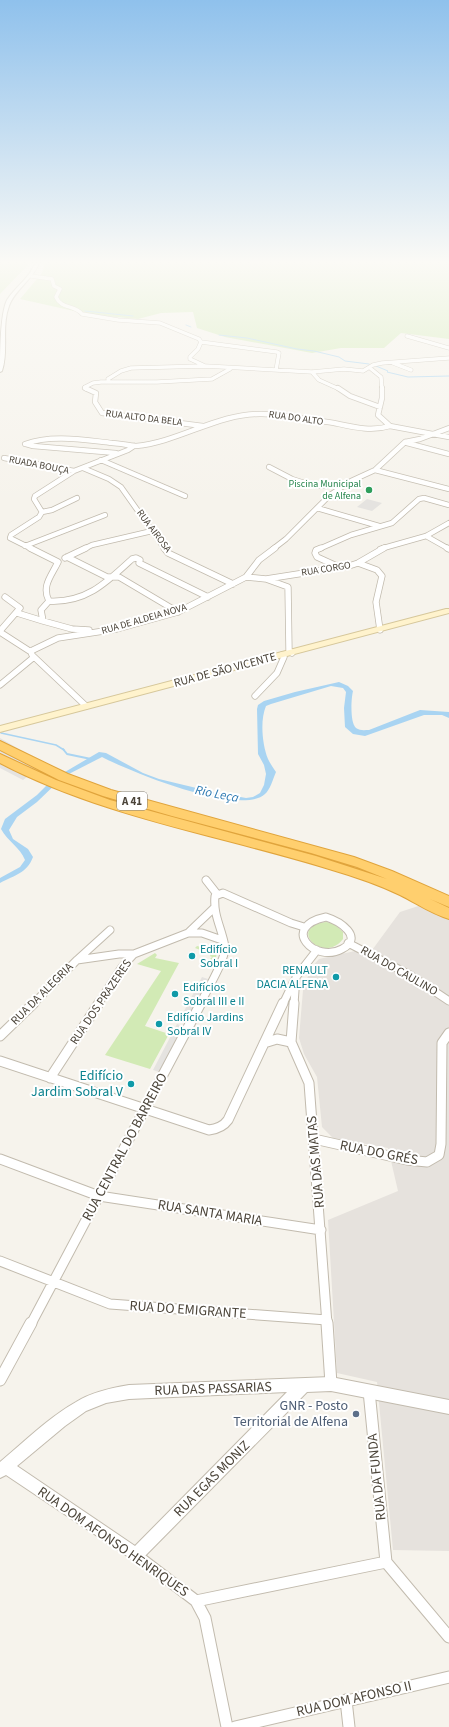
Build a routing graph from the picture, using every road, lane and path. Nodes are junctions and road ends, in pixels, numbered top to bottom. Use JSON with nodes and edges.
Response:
{"nodes":[{"id":1,"x":3,"y":344,"type":"edge"},
{"id":2,"x":200,"y":344,"type":"edge"},
{"id":3,"x":213,"y":344,"type":"edge"},
{"id":4,"x":434,"y":344,"type":"edge"},
{"id":5,"x":449,"y":348,"type":"edge"},
{"id":6,"x":449,"y":358,"type":"edge"},
{"id":7,"x":390,"y":362,"type":"junction"},
{"id":8,"x":205,"y":366,"type":"junction"},
{"id":9,"x":230,"y":368,"type":"junction"},
{"id":10,"x":370,"y":368,"type":"junction"},
{"id":11,"x":276,"y":370,"type":"junction"},
{"id":12,"x":411,"y":370,"type":"dead end"},
{"id":13,"x":0,"y":371,"type":"edge"},
{"id":14,"x":312,"y":372,"type":"junction"},
{"id":15,"x":109,"y":382,"type":"junction"},
{"id":16,"x":380,"y":407,"type":"junction"},
{"id":17,"x":203,"y":426,"type":"junction"},
{"id":18,"x":390,"y":426,"type":"junction"},
{"id":19,"x":449,"y":428,"type":"edge"},
{"id":20,"x":433,"y":434,"type":"junction"},
{"id":21,"x":404,"y":435,"type":"junction"},
{"id":22,"x":449,"y":438,"type":"edge"},
{"id":23,"x":134,"y":446,"type":"junction"},
{"id":24,"x":120,"y":453,"type":"junction"},
{"id":25,"x":449,"y":454,"type":"edge"},
{"id":26,"x":4,"y":458,"type":"dead end"},
{"id":27,"x":101,"y":460,"type":"junction"},
{"id":28,"x":269,"y":467,"type":"dead end"},
{"id":29,"x":83,"y":468,"type":"junction"},
{"id":30,"x":375,"y":470,"type":"junction"},
{"id":31,"x":74,"y":471,"type":"junction"},
{"id":32,"x":343,"y":485,"type":"junction"},
{"id":33,"x":449,"y":489,"type":"edge"},
{"id":34,"x":185,"y":496,"type":"dead end"},
{"id":35,"x":76,"y":498,"type":"dead end"},
{"id":36,"x":449,"y":505,"type":"edge"},
{"id":37,"x":317,"y":508,"type":"junction"},
{"id":38,"x":42,"y":512,"type":"junction"},
{"id":39,"x":105,"y":515,"type":"dead end"},
{"id":40,"x":449,"y":522,"type":"edge"},
{"id":41,"x":379,"y":526,"type":"junction"},
{"id":42,"x":152,"y":531,"type":"junction"},
{"id":43,"x":426,"y":536,"type":"junction"},
{"id":44,"x":25,"y":546,"type":"junction"},
{"id":45,"x":449,"y":549,"type":"edge"},
{"id":46,"x":67,"y":557,"type":"junction"},
{"id":47,"x":58,"y":562,"type":"junction"},
{"id":48,"x":358,"y":563,"type":"junction"},
{"id":49,"x":339,"y":567,"type":"junction"},
{"id":50,"x":113,"y":577,"type":"junction"},
{"id":51,"x":246,"y":577,"type":"junction"},
{"id":52,"x":266,"y":579,"type":"junction"},
{"id":53,"x":233,"y":584,"type":"junction"},
{"id":54,"x":5,"y":597,"type":"dead end"},
{"id":55,"x":208,"y":597,"type":"junction"},
{"id":56,"x":49,"y":601,"type":"junction"},
{"id":57,"x":41,"y":610,"type":"junction"},
{"id":58,"x":449,"y":611,"type":"edge"},
{"id":59,"x":178,"y":612,"type":"junction"},
{"id":60,"x":17,"y":613,"type":"junction"},
{"id":61,"x":24,"y":615,"type":"junction"},
{"id":62,"x":43,"y":621,"type":"junction"},
{"id":63,"x":380,"y":630,"type":"junction"},
{"id":64,"x":0,"y":631,"type":"edge"},
{"id":65,"x":103,"y":631,"type":"junction"},
{"id":66,"x":292,"y":653,"type":"junction"},
{"id":67,"x":32,"y":654,"type":"junction"},
{"id":68,"x":282,"y":655,"type":"junction"},
{"id":69,"x":0,"y":685,"type":"edge"},
{"id":70,"x":254,"y":696,"type":"dead end"},
{"id":71,"x":86,"y":706,"type":"junction"},
{"id":72,"x":0,"y":729,"type":"edge"},
{"id":73,"x":0,"y":745,"type":"edge"},
{"id":74,"x":0,"y":758,"type":"edge"},
{"id":75,"x":268,"y":842,"type":"junction"},
{"id":76,"x":206,"y":880,"type":"dead end"},
{"id":77,"x":217,"y":894,"type":"junction"},
{"id":78,"x":449,"y":902,"type":"edge"},
{"id":79,"x":214,"y":908,"type":"junction"},
{"id":80,"x":449,"y":914,"type":"edge"},
{"id":81,"x":304,"y":927,"type":"junction"},
{"id":82,"x":110,"y":930,"type":"dead end"},
{"id":83,"x":188,"y":933,"type":"junction"},
{"id":84,"x":222,"y":940,"type":"junction"},
{"id":85,"x":348,"y":943,"type":"junction"},
{"id":86,"x":317,"y":950,"type":"junction"},
{"id":87,"x":134,"y":954,"type":"junction"},
{"id":88,"x":77,"y":960,"type":"junction"},
{"id":89,"x":296,"y":977,"type":"junction"},
{"id":90,"x":449,"y":1001,"type":"edge"},
{"id":91,"x":449,"y":1033,"type":"edge"},
{"id":92,"x":0,"y":1036,"type":"edge"},
{"id":93,"x":291,"y":1042,"type":"junction"},
{"id":94,"x":263,"y":1043,"type":"junction"},
{"id":95,"x":0,"y":1061,"type":"edge"},
{"id":96,"x":50,"y":1078,"type":"junction"},
{"id":97,"x":145,"y":1110,"type":"junction"},
{"id":98,"x":314,"y":1139,"type":"junction"},
{"id":99,"x":0,"y":1159,"type":"edge"},
{"id":100,"x":99,"y":1196,"type":"junction"},
{"id":101,"x":321,"y":1230,"type":"junction"},
{"id":102,"x":0,"y":1262,"type":"edge"},
{"id":103,"x":53,"y":1283,"type":"junction"},
{"id":104,"x":327,"y":1320,"type":"junction"},
{"id":105,"x":0,"y":1379,"type":"edge"},
{"id":106,"x":331,"y":1384,"type":"junction"},
{"id":107,"x":304,"y":1385,"type":"junction"},
{"id":108,"x":369,"y":1391,"type":"junction"},
{"id":109,"x":449,"y":1407,"type":"edge"},
{"id":110,"x":3,"y":1469,"type":"edge"},
{"id":111,"x":136,"y":1555,"type":"junction"},
{"id":112,"x":386,"y":1562,"type":"junction"},
{"id":113,"x":196,"y":1601,"type":"junction"},
{"id":114,"x":449,"y":1637,"type":"edge"},
{"id":115,"x":449,"y":1677,"type":"edge"},
{"id":116,"x":346,"y":1700,"type":"junction"},
{"id":117,"x":227,"y":1727,"type":"edge"},
{"id":118,"x":235,"y":1727,"type":"edge"},
{"id":119,"x":349,"y":1727,"type":"edge"}],
"edges":[{"from":1,"to":13,"type":"street"},
{"from":2,"to":8,"type":"street"},
{"from":3,"to":11,"type":"street"},
{"from":4,"to":5,"type":"street"},
{"from":6,"to":7,"type":"street"},
{"from":7,"to":10,"type":"street"},
{"from":7,"to":12,"type":"street"},
{"from":8,"to":9,"type":"street"},
{"from":8,"to":15,"type":"street"},
{"from":9,"to":11,"type":"street"},
{"from":9,"to":15,"type":"street","name":"RUA ALTO DA BELA"},
{"from":10,"to":14,"type":"street"},
{"from":10,"to":16,"type":"street"},
{"from":11,"to":14,"type":"street"},
{"from":14,"to":16,"type":"street"},
{"from":15,"to":17,"type":"street","name":"RUA ALTO DA BELA"},
{"from":16,"to":18,"type":"street"},
{"from":17,"to":18,"type":"street","name":"RUA DO ALTO"},
{"from":17,"to":23,"type":"street","name":"RUA DO ALTO"},
{"from":18,"to":21,"type":"street"},
{"from":19,"to":20,"type":"street"},
{"from":20,"to":21,"type":"street"},
{"from":20,"to":21,"type":"street"},
{"from":20,"to":22,"type":"street"},
{"from":21,"to":25,"type":"street"},
{"from":21,"to":30,"type":"street"},
{"from":23,"to":24,"type":"street"},
{"from":23,"to":24,"type":"street"},
{"from":24,"to":27,"type":"street"},
{"from":26,"to":31,"type":"street","name":"RUADA BOUÇA"},
{"from":27,"to":29,"type":"street"},
{"from":27,"to":34,"type":"street"},
{"from":28,"to":32,"type":"street"},
{"from":29,"to":31,"type":"street"},
{"from":29,"to":42,"type":"street","name":"RUA AIROSA"},
{"from":30,"to":32,"type":"street"},
{"from":30,"to":33,"type":"street"},
{"from":31,"to":38,"type":"street"},
{"from":32,"to":37,"type":"street"},
{"from":35,"to":38,"type":"street"},
{"from":36,"to":41,"type":"street"},
{"from":37,"to":41,"type":"street"},
{"from":37,"to":51,"type":"street"},
{"from":38,"to":44,"type":"street"},
{"from":39,"to":44,"type":"street"},
{"from":40,"to":43,"type":"street","name":"RUA CORGO"},
{"from":41,"to":49,"type":"street"},
{"from":42,"to":46,"type":"street"},
{"from":42,"to":53,"type":"street","name":"RUA AIROSA"},
{"from":43,"to":45,"type":"street"},
{"from":43,"to":48,"type":"street","name":"RUA CORGO"},
{"from":44,"to":47,"type":"street"},
{"from":46,"to":47,"type":"street"},
{"from":46,"to":50,"type":"street"},
{"from":47,"to":56,"type":"street"},
{"from":48,"to":49,"type":"street","name":"RUA CORGO"},
{"from":48,"to":63,"type":"street"},
{"from":49,"to":52,"type":"street","name":"RUA CORGO"},
{"from":50,"to":55,"type":"street"},
{"from":50,"to":56,"type":"street"},
{"from":50,"to":59,"type":"street"},
{"from":51,"to":52,"type":"street"},
{"from":51,"to":53,"type":"street","name":"RUA DE ALDEIA NOVA"},
{"from":52,"to":66,"type":"street"},
{"from":53,"to":55,"type":"street","name":"RUA DE ALDEIA NOVA"},
{"from":54,"to":60,"type":"street"},
{"from":55,"to":59,"type":"street","name":"RUA DE ALDEIA NOVA"},
{"from":56,"to":57,"type":"street"},
{"from":57,"to":61,"type":"street"},
{"from":57,"to":62,"type":"street"},
{"from":58,"to":63,"type":"main road","name":"RUA DE SÃO VICENTE"},
{"from":59,"to":65,"type":"street","name":"RUA DE ALDEIA NOVA"},
{"from":60,"to":61,"type":"street"},
{"from":60,"to":64,"type":"street"},
{"from":61,"to":62,"type":"street"},
{"from":62,"to":65,"type":"street"},
{"from":63,"to":66,"type":"main road","name":"RUA DE SÃO VICENTE"},
{"from":64,"to":67,"type":"street"},
{"from":65,"to":67,"type":"street","name":"RUA DE ALDEIA NOVA"},
{"from":66,"to":68,"type":"main road","name":"RUA DE SÃO VICENTE"},
{"from":67,"to":69,"type":"street","name":"RUA DE ALDEIA NOVA"},
{"from":67,"to":71,"type":"street"},
{"from":68,"to":70,"type":"street"},
{"from":68,"to":71,"type":"main road","name":"RUA DE SÃO VICENTE"},
{"from":71,"to":72,"type":"main road","name":"RUA DE SÃO VICENTE"},
{"from":73,"to":75,"type":"highway","number":"A 41"},
{"from":74,"to":75,"type":"highway","number":"A 41"},
{"from":75,"to":78,"type":"highway","number":"A 41"},
{"from":75,"to":80,"type":"highway","number":"A 41"},
{"from":76,"to":77,"type":"street"},
{"from":77,"to":79,"type":"street"},
{"from":77,"to":81,"type":"street"},
{"from":79,"to":83,"type":"street","name":"RUA DOS PRAZERES"},
{"from":79,"to":84,"type":"street","name":"RUA CENTRAL DO BARREIRO"},
{"from":81,"to":85,"type":"street"},
{"from":81,"to":86,"type":"street"},
{"from":82,"to":88,"type":"street"},
{"from":83,"to":84,"type":"street","name":"RUA DOS PRAZERES"},
{"from":83,"to":87,"type":"street","name":"RUA DOS PRAZERES"},
{"from":84,"to":97,"type":"street","name":"RUA CENTRAL DO BARREIRO"},
{"from":85,"to":86,"type":"street"},
{"from":85,"to":90,"type":"street","name":"RUA DO CAULINO"},
{"from":86,"to":89,"type":"street"},
{"from":87,"to":88,"type":"street","name":"RUA DA ALEGRIA"},
{"from":87,"to":96,"type":"street","name":"RUA DOS PRAZERES"},
{"from":88,"to":92,"type":"street","name":"RUA DA ALEGRIA"},
{"from":89,"to":93,"type":"street","name":"RUA DAS MATAS"},
{"from":89,"to":94,"type":"street"},
{"from":91,"to":98,"type":"street","name":"RUA DO GRÉS"},
{"from":93,"to":94,"type":"street"},
{"from":93,"to":98,"type":"street","name":"RUA DAS MATAS"},
{"from":94,"to":97,"type":"street"},
{"from":95,"to":96,"type":"street"},
{"from":96,"to":97,"type":"street"},
{"from":97,"to":100,"type":"street","name":"RUA CENTRAL DO BARREIRO"},
{"from":98,"to":101,"type":"street","name":"RUA DAS MATAS"},
{"from":99,"to":100,"type":"street","name":"RUA SANTA MARIA"},
{"from":100,"to":101,"type":"street","name":"RUA SANTA MARIA"},
{"from":100,"to":103,"type":"street","name":"RUA CENTRAL DO BARREIRO"},
{"from":101,"to":104,"type":"street","name":"RUA DAS MATAS"},
{"from":102,"to":103,"type":"street","name":"RUA DO EMIGRANTE"},
{"from":103,"to":104,"type":"street","name":"RUA DO EMIGRANTE"},
{"from":103,"to":105,"type":"street","name":"RUA CENTRAL DO BARREIRO"},
{"from":104,"to":106,"type":"street","name":"RUA DAS MATAS"},
{"from":106,"to":107,"type":"street","name":"RUA DAS PASSARIAS"},
{"from":106,"to":108,"type":"street","name":"RUA DAS PASSARIAS"},
{"from":107,"to":110,"type":"street","name":"RUA DAS PASSARIAS"},
{"from":107,"to":111,"type":"street","name":"RUA EGAS MONIZ"},
{"from":108,"to":109,"type":"street","name":"RUA DAS PASSARIAS"},
{"from":108,"to":112,"type":"street","name":"RUA DA FUNDA"},
{"from":110,"to":111,"type":"street","name":"RUA DOM AFONSO HENRIQUES"},
{"from":111,"to":113,"type":"street","name":"RUA DOM AFONSO HENRIQUES"},
{"from":112,"to":113,"type":"street","name":"RUA DOM AFONSO HENRIQUES"},
{"from":112,"to":114,"type":"street"},
{"from":113,"to":117,"type":"street"},
{"from":115,"to":116,"type":"street","name":"RUA DOM AFONSO II"},
{"from":116,"to":118,"type":"street","name":"RUA DOM AFONSO II"},
{"from":116,"to":119,"type":"street"}]}
